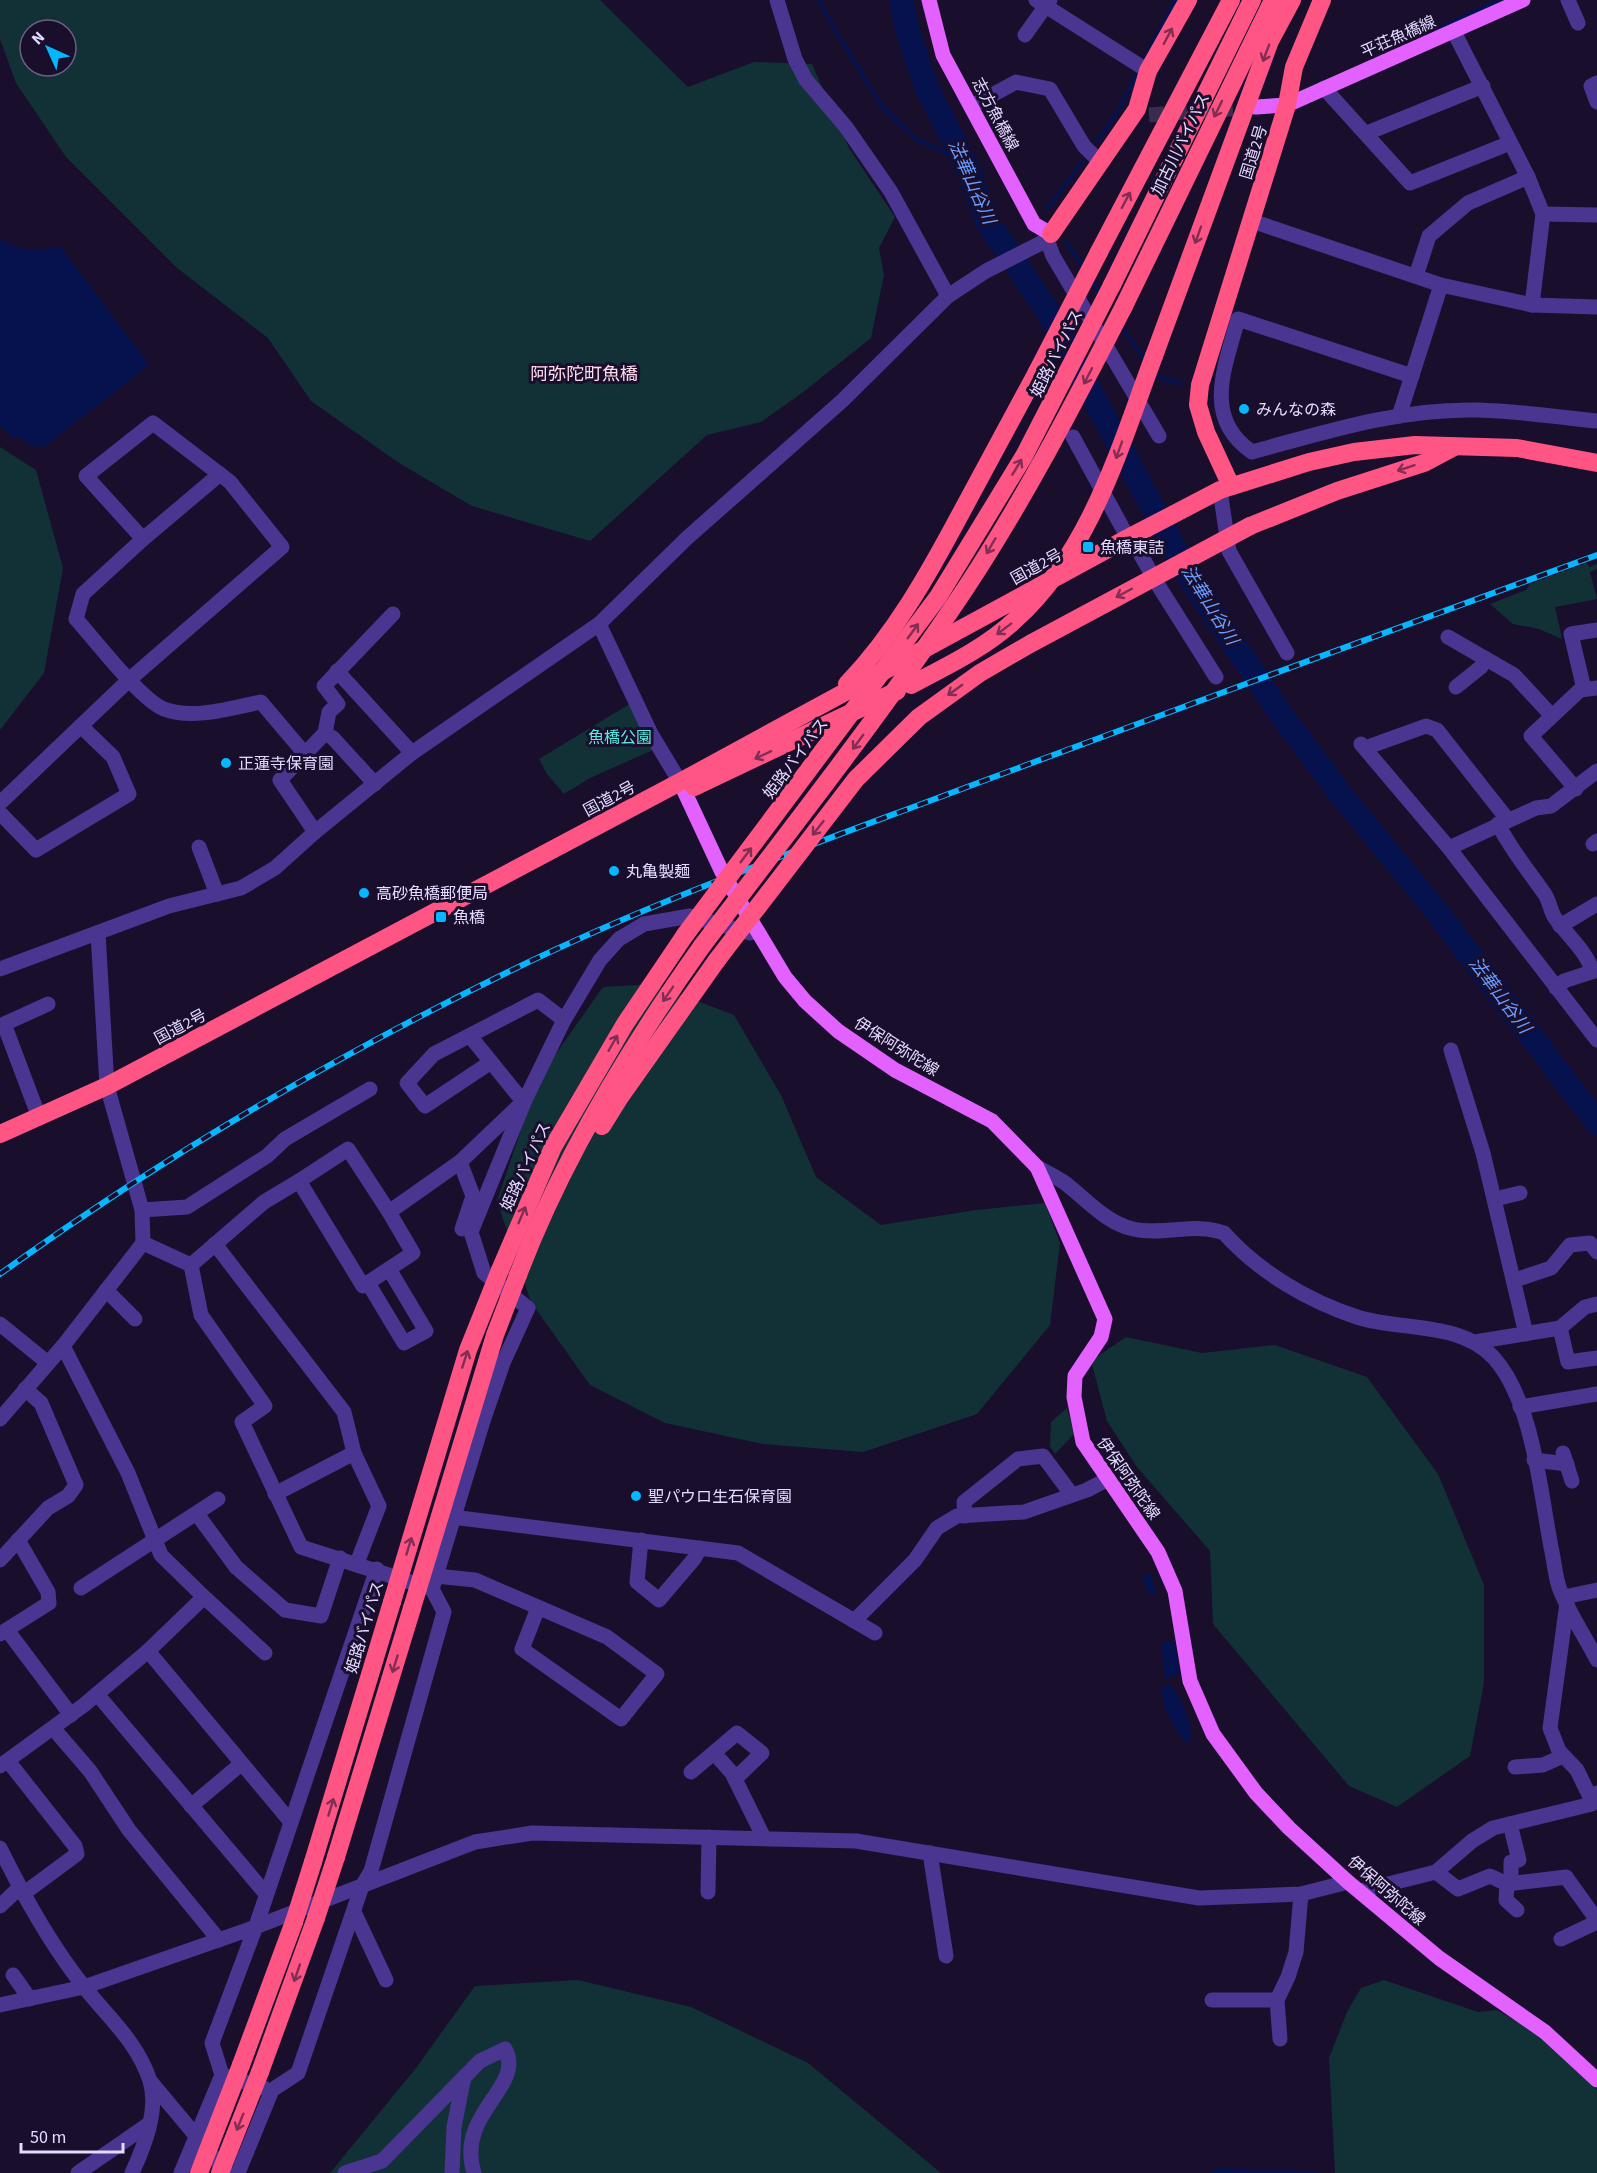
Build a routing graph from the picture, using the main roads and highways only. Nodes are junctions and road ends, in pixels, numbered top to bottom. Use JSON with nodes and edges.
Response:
{"nodes":[{"id":1,"x":929,"y":0,"type":"edge"},
{"id":2,"x":1188,"y":0,"type":"edge"},
{"id":3,"x":1231,"y":0,"type":"edge"},
{"id":4,"x":1252,"y":0,"type":"edge"},
{"id":5,"x":1273,"y":0,"type":"edge"},
{"id":6,"x":1292,"y":0,"type":"edge"},
{"id":7,"x":1322,"y":0,"type":"edge"},
{"id":8,"x":1523,"y":0,"type":"edge"},
{"id":9,"x":1499,"y":5,"type":"edge"},
{"id":10,"x":1287,"y":105,"type":"junction"},
{"id":11,"x":1256,"y":107,"type":"tunnel mouth"},
{"id":12,"x":1045,"y":240,"type":"joint"},
{"id":13,"x":1112,"y":285,"type":"joint"},
{"id":14,"x":1459,"y":444,"type":"junction"},
{"id":15,"x":1597,"y":463,"type":"edge"},
{"id":16,"x":1219,"y":491,"type":"junction"},
{"id":17,"x":834,"y":698,"type":"junction"},
{"id":18,"x":683,"y":787,"type":"junction"},
{"id":19,"x":0,"y":1134,"type":"edge"},
{"id":20,"x":527,"y":1251,"type":"junction"},
{"id":21,"x":1597,"y":2080,"type":"edge"},
{"id":22,"x":198,"y":2173,"type":"edge"},
{"id":23,"x":220,"y":2173,"type":"edge"}],
"edges":[{"from":1,"to":12,"type":"main road","name":"志方魚橋線"},
{"from":12,"to":2,"type":"highway","one_way":true},
{"from":17,"to":3,"type":"highway","one_way":true,"bridge":true},
{"from":4,"to":13,"type":"highway","name":"加古川バイパス"},
{"from":5,"to":20,"type":"highway","name":"加古川バイパス","one_way":true,"bridge":true},
{"from":6,"to":18,"type":"highway","one_way":true,"bridge":true},
{"from":7,"to":10,"type":"highway","name":"国道2号"},
{"from":8,"to":9,"type":"main road","name":"平荘魚橋線"},
{"from":9,"to":10,"type":"main road","name":"平荘魚橋線"},
{"from":10,"to":11,"type":"main road"},
{"from":10,"to":16,"type":"highway","name":"国道2号"},
{"from":22,"to":13,"type":"highway","name":"姫路バイパス","one_way":true,"bridge":true},
{"from":14,"to":15,"type":"highway","name":"国道2号"},
{"from":14,"to":16,"type":"highway","name":"国道2号"},
{"from":14,"to":20,"type":"highway","one_way":true,"bridge":true},
{"from":16,"to":17,"type":"highway","name":"国道2号"},
{"from":17,"to":18,"type":"highway","name":"国道2号"},
{"from":18,"to":19,"type":"highway","name":"国道2号"},
{"from":18,"to":21,"type":"main road","name":"伊保阿弥陀線"},
{"from":20,"to":23,"type":"highway","one_way":true,"bridge":true}]}
